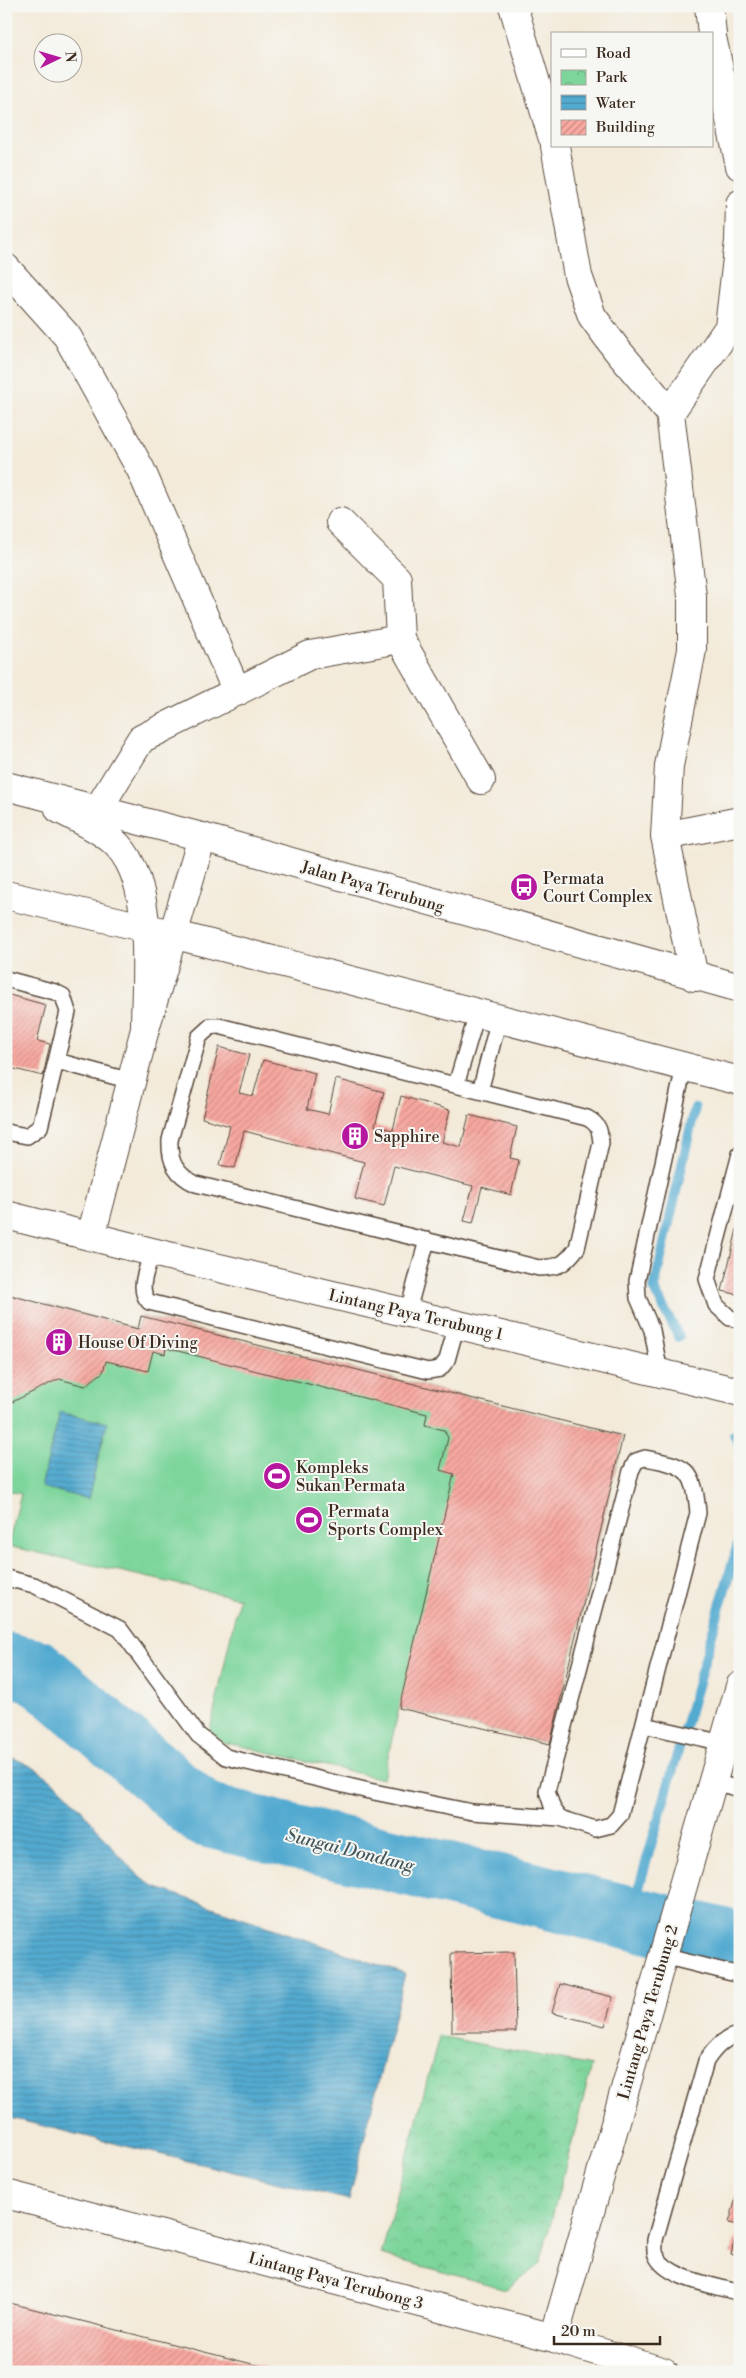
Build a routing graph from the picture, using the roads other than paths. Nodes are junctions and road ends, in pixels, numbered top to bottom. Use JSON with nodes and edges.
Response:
{"nodes":[{"id":1,"x":514,"y":6,"type":"edge"},
{"id":2,"x":708,"y":6,"type":"edge"},
{"id":3,"x":711,"y":32,"type":"edge"},
{"id":4,"x":714,"y":45,"type":"edge"},
{"id":5,"x":551,"y":133,"type":"edge"},
{"id":6,"x":555,"y":148,"type":"edge"},
{"id":7,"x":740,"y":166,"type":"edge"},
{"id":8,"x":740,"y":204,"type":"edge"},
{"id":9,"x":6,"y":268,"type":"edge"},
{"id":10,"x":734,"y":326,"type":"edge"},
{"id":11,"x":670,"y":413,"type":"junction"},
{"id":12,"x":340,"y":522,"type":"dead end"},
{"id":13,"x":400,"y":639,"type":"junction"},
{"id":14,"x":237,"y":692,"type":"junction"},
{"id":15,"x":481,"y":780,"type":"dead end"},
{"id":16,"x":15,"y":788,"type":"edge"},
{"id":17,"x":98,"y":809,"type":"junction"},
{"id":18,"x":740,"y":821,"type":"edge"},
{"id":19,"x":665,"y":836,"type":"junction"},
{"id":20,"x":202,"y":837,"type":"junction"},
{"id":21,"x":6,"y":895,"type":"edge"},
{"id":22,"x":146,"y":928,"type":"junction"},
{"id":23,"x":172,"y":934,"type":"junction"},
{"id":24,"x":694,"y":977,"type":"junction"},
{"id":25,"x":6,"y":980,"type":"edge"},
{"id":26,"x":740,"y":988,"type":"edge"},
{"id":27,"x":488,"y":1016,"type":"junction"},
{"id":28,"x":145,"y":1029,"type":"junction"},
{"id":29,"x":57,"y":1061,"type":"junction"},
{"id":30,"x":684,"y":1068,"type":"junction"},
{"id":31,"x":131,"y":1081,"type":"junction"},
{"id":32,"x":740,"y":1081,"type":"edge"},
{"id":33,"x":456,"y":1085,"type":"junction"},
{"id":34,"x":480,"y":1091,"type":"junction"},
{"id":35,"x":6,"y":1132,"type":"edge"},
{"id":36,"x":740,"y":1154,"type":"edge"},
{"id":37,"x":6,"y":1215,"type":"edge"},
{"id":38,"x":91,"y":1236,"type":"junction"},
{"id":39,"x":427,"y":1240,"type":"junction"},
{"id":40,"x":152,"y":1252,"type":"junction"},
{"id":41,"x":408,"y":1312,"type":"junction"},
{"id":42,"x":740,"y":1320,"type":"edge"},
{"id":43,"x":457,"y":1324,"type":"junction"},
{"id":44,"x":660,"y":1373,"type":"junction"},
{"id":45,"x":740,"y":1392,"type":"edge"},
{"id":46,"x":6,"y":1578,"type":"edge"},
{"id":47,"x":740,"y":1686,"type":"edge"},
{"id":48,"x":644,"y":1725,"type":"junction"},
{"id":49,"x":710,"y":1740,"type":"junction"},
{"id":50,"x":712,"y":1782,"type":"junction"},
{"id":51,"x":740,"y":1789,"type":"edge"},
{"id":52,"x":560,"y":1818,"type":"junction"},
{"id":53,"x":663,"y":1956,"type":"junction"},
{"id":54,"x":740,"y":1975,"type":"edge"},
{"id":55,"x":740,"y":2035,"type":"edge"},
{"id":56,"x":6,"y":2194,"type":"edge"},
{"id":57,"x":740,"y":2292,"type":"edge"},
{"id":58,"x":554,"y":2338,"type":"junction"},
{"id":59,"x":664,"y":2372,"type":"edge"}],
"edges":[{"from":1,"to":5,"type":"street"},
{"from":2,"to":3,"type":"street"},
{"from":4,"to":7,"type":"street"},
{"from":6,"to":11,"type":"street"},
{"from":8,"to":10,"type":"street"},
{"from":9,"to":14,"type":"street"},
{"from":10,"to":11,"type":"street"},
{"from":11,"to":19,"type":"street"},
{"from":12,"to":13,"type":"street"},
{"from":13,"to":14,"type":"street"},
{"from":13,"to":15,"type":"street"},
{"from":14,"to":17,"type":"street"},
{"from":16,"to":17,"type":"street","name":"Jalan Paya Terubung"},
{"from":16,"to":22,"type":"street"},
{"from":17,"to":20,"type":"street","name":"Jalan Paya Terubung"},
{"from":18,"to":19,"type":"street"},
{"from":19,"to":24,"type":"street"},
{"from":20,"to":23,"type":"street"},
{"from":20,"to":24,"type":"street","name":"Jalan Paya Terubung"},
{"from":21,"to":22,"type":"street"},
{"from":22,"to":23,"type":"street"},
{"from":22,"to":28,"type":"street"},
{"from":23,"to":27,"type":"street"},
{"from":23,"to":28,"type":"street"},
{"from":24,"to":26,"type":"street","name":"Jalan Paya Terubung"},
{"from":25,"to":29,"type":"lane"},
{"from":27,"to":30,"type":"street"},
{"from":27,"to":33,"type":"lane"},
{"from":27,"to":34,"type":"lane"},
{"from":28,"to":31,"type":"street"},
{"from":29,"to":31,"type":"lane"},
{"from":29,"to":35,"type":"lane"},
{"from":30,"to":32,"type":"street"},
{"from":30,"to":44,"type":"lane"},
{"from":31,"to":38,"type":"street"},
{"from":33,"to":34,"type":"lane"},
{"from":33,"to":39,"type":"lane"},
{"from":34,"to":39,"type":"lane"},
{"from":36,"to":42,"type":"lane"},
{"from":37,"to":38,"type":"street","name":"Lintang Paya Terubung 1"},
{"from":38,"to":40,"type":"street","name":"Lintang Paya Terubung 1"},
{"from":39,"to":41,"type":"lane"},
{"from":40,"to":41,"type":"street","name":"Lintang Paya Terubung 1"},
{"from":40,"to":43,"type":"lane"},
{"from":41,"to":43,"type":"street","name":"Lintang Paya Terubung 1"},
{"from":43,"to":44,"type":"street","name":"Lintang Paya Terubung 1"},
{"from":44,"to":45,"type":"street","name":"Lintang Paya Terubung 1"},
{"from":46,"to":52,"type":"lane"},
{"from":47,"to":49,"type":"street","name":"Lintang Paya Terubung 2"},
{"from":48,"to":49,"type":"lane"},
{"from":48,"to":52,"type":"lane"},
{"from":48,"to":52,"type":"lane"},
{"from":49,"to":50,"type":"street","name":"Lintang Paya Terubung 2"},
{"from":50,"to":51,"type":"lane"},
{"from":50,"to":53,"type":"street","name":"Lintang Paya Terubung 2"},
{"from":53,"to":54,"type":"lane"},
{"from":53,"to":58,"type":"street","name":"Lintang Paya Terubung 2"},
{"from":55,"to":57,"type":"lane"},
{"from":56,"to":58,"type":"street","name":"Lintang Paya Terubong 3"},
{"from":58,"to":59,"type":"street","name":"Lintang Paya Terubong 3"}]}
